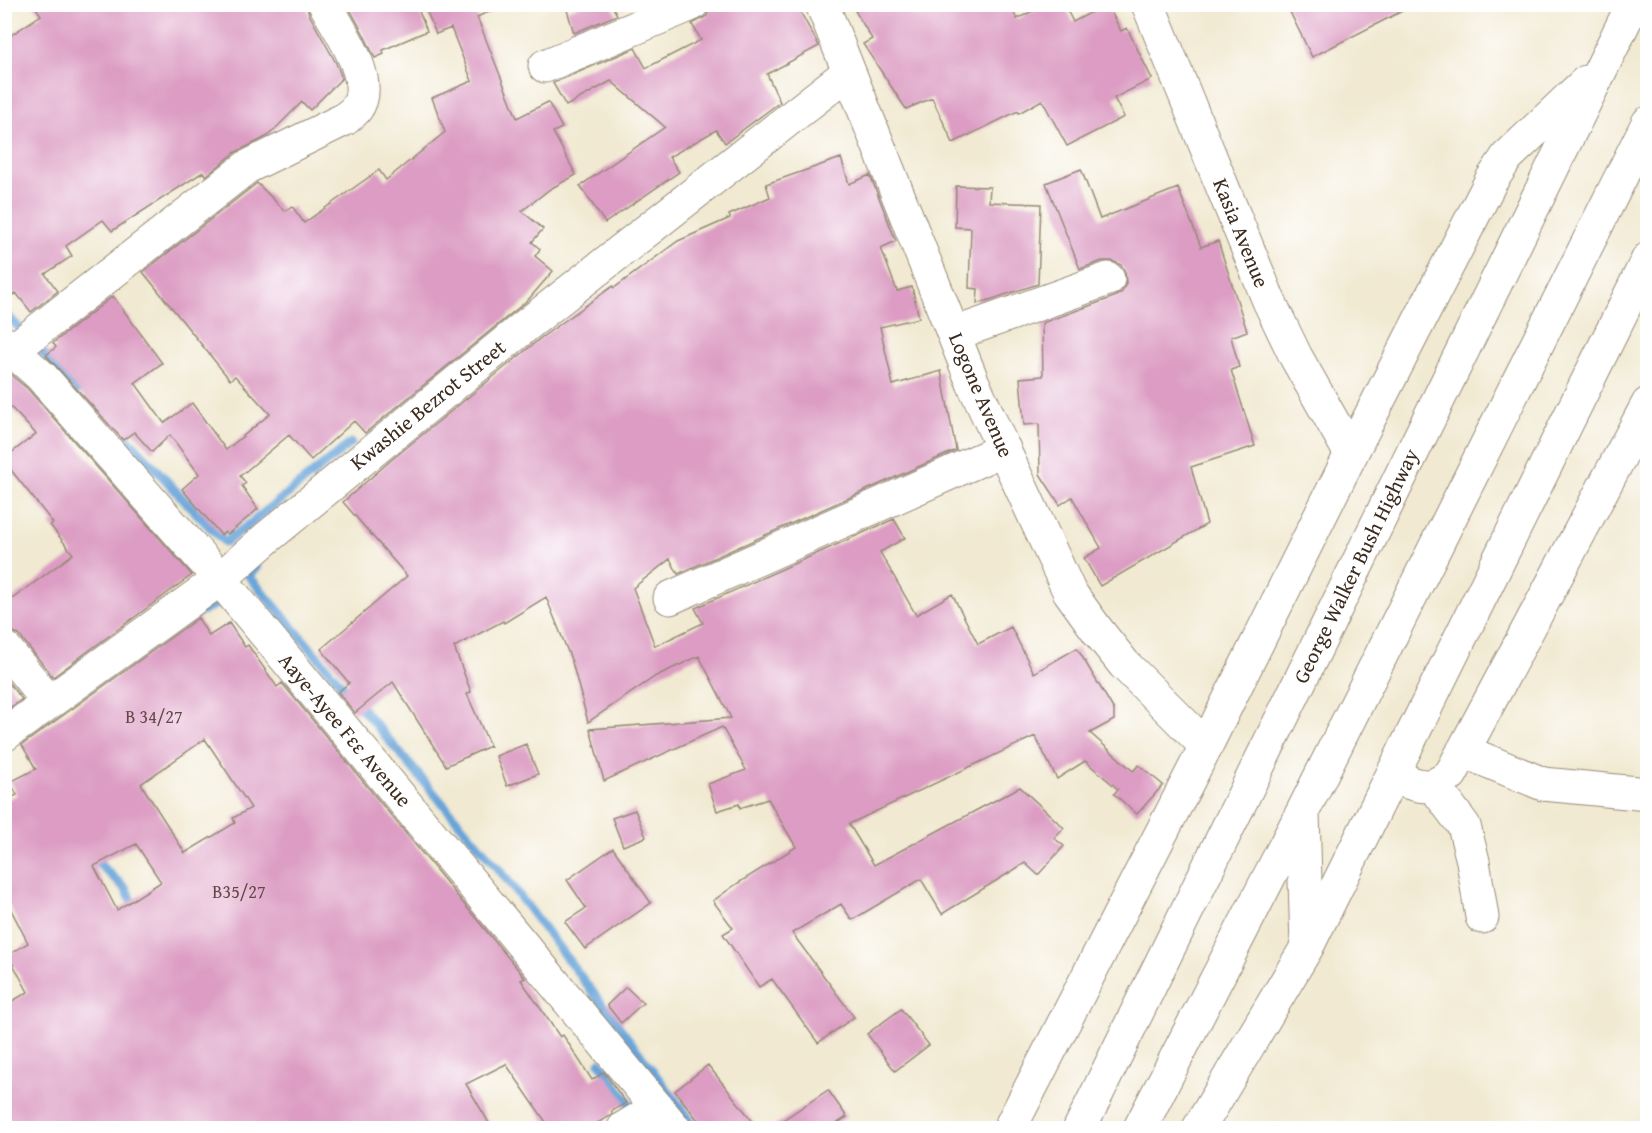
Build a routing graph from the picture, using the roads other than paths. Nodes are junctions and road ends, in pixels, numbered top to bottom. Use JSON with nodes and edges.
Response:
{"nodes":[{"id":1,"x":325,"y":4,"type":"edge"},
{"id":2,"x":692,"y":4,"type":"edge"},
{"id":3,"x":822,"y":4,"type":"edge"},
{"id":4,"x":1148,"y":4,"type":"edge"},
{"id":5,"x":1633,"y":4,"type":"edge"},
{"id":6,"x":545,"y":66,"type":"dead end"},
{"id":7,"x":1602,"y":66,"type":"junction"},
{"id":8,"x":849,"y":72,"type":"junction"},
{"id":9,"x":1647,"y":123,"type":"edge"},
{"id":10,"x":1644,"y":272,"type":"edge"},
{"id":11,"x":1108,"y":279,"type":"dead end"},
{"id":12,"x":954,"y":334,"type":"junction"},
{"id":13,"x":9,"y":347,"type":"edge"},
{"id":14,"x":1647,"y":404,"type":"edge"},
{"id":15,"x":1004,"y":449,"type":"junction"},
{"id":16,"x":1351,"y":454,"type":"junction"},
{"id":17,"x":220,"y":579,"type":"junction"},
{"id":18,"x":670,"y":598,"type":"dead end"},
{"id":19,"x":4,"y":647,"type":"edge"},
{"id":20,"x":49,"y":702,"type":"junction"},
{"id":21,"x":4,"y":735,"type":"edge"},
{"id":22,"x":1206,"y":746,"type":"junction"},
{"id":23,"x":1463,"y":752,"type":"junction"},
{"id":24,"x":1391,"y":778,"type":"junction"},
{"id":25,"x":1434,"y":786,"type":"junction"},
{"id":26,"x":1647,"y":794,"type":"edge"},
{"id":27,"x":1303,"y":811,"type":"junction"},
{"id":28,"x":1482,"y":916,"type":"dead end"},
{"id":29,"x":1307,"y":947,"type":"junction"},
{"id":30,"x":665,"y":1118,"type":"edge"},
{"id":31,"x":624,"y":1128,"type":"edge"},
{"id":32,"x":1010,"y":1128,"type":"edge"},
{"id":33,"x":1080,"y":1128,"type":"edge"},
{"id":34,"x":1140,"y":1128,"type":"edge"},
{"id":35,"x":1199,"y":1128,"type":"edge"}],
"edges":[{"from":1,"to":13,"type":"main road"},
{"from":2,"to":6,"type":"main road"},
{"from":3,"to":8,"type":"main road","name":"Logone Avenue"},
{"from":4,"to":16,"type":"main road","name":"Kasia Avenue"},
{"from":5,"to":7,"type":"main road","name":"George Walker Bush Highway"},
{"from":7,"to":16,"type":"main road"},
{"from":7,"to":33,"type":"main road","name":"George Walker Bush Highway"},
{"from":8,"to":12,"type":"main road","name":"Logone Avenue"},
{"from":8,"to":17,"type":"main road","name":"Kwashie Bezrot Street"},
{"from":9,"to":27,"type":"main road"},
{"from":10,"to":24,"type":"main road"},
{"from":11,"to":12,"type":"main road"},
{"from":12,"to":15,"type":"main road","name":"Logone Avenue"},
{"from":13,"to":17,"type":"main road","name":"Aaye-Ayee Fɛɛ Avenue"},
{"from":14,"to":23,"type":"main road"},
{"from":15,"to":18,"type":"main road"},
{"from":15,"to":22,"type":"main road","name":"Logone Avenue"},
{"from":16,"to":22,"type":"main road"},
{"from":17,"to":20,"type":"main road","name":"Kwashie Bezrot Street"},
{"from":17,"to":30,"type":"main road","name":"Aaye-Ayee Fɛɛ Avenue"},
{"from":19,"to":20,"type":"main road"},
{"from":20,"to":21,"type":"main road","name":"Kwashie Bezrot Street"},
{"from":22,"to":32,"type":"main road"},
{"from":23,"to":25,"type":"main road"},
{"from":23,"to":26,"type":"main road"},
{"from":24,"to":25,"type":"main road"},
{"from":24,"to":29,"type":"main road"},
{"from":25,"to":28,"type":"main road"},
{"from":27,"to":29,"type":"main road"},
{"from":27,"to":34,"type":"main road"},
{"from":29,"to":35,"type":"main road"},
{"from":30,"to":31,"type":"main road"}]}
